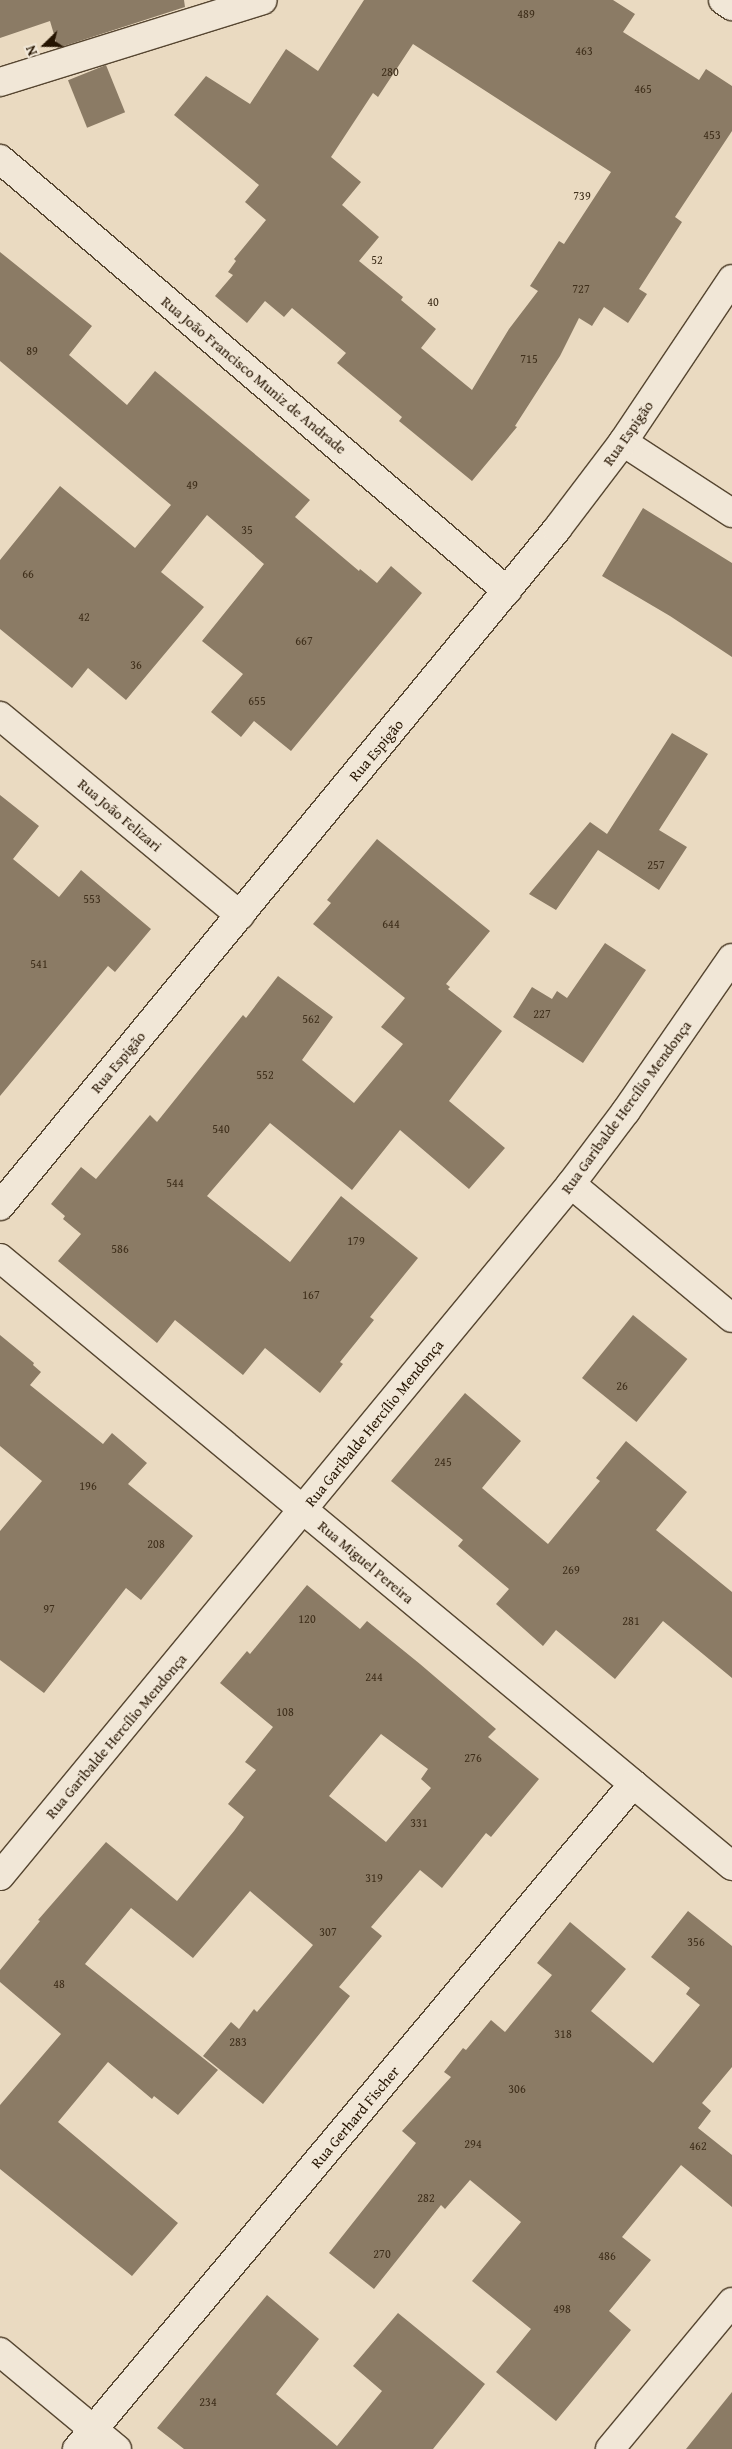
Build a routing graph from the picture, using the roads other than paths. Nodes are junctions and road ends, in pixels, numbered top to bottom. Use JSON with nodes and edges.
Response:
{"nodes":[{"id":1,"x":263,"y":0,"type":"edge"},
{"id":2,"x":723,"y":0,"type":"edge"},
{"id":3,"x":732,"y":6,"type":"edge"},
{"id":4,"x":0,"y":82,"type":"edge"},
{"id":5,"x":0,"y":159,"type":"edge"},
{"id":6,"x":732,"y":279,"type":"edge"},
{"id":7,"x":623,"y":442,"type":"junction"},
{"id":8,"x":732,"y":513,"type":"edge"},
{"id":9,"x":507,"y":591,"type":"junction"},
{"id":10,"x":0,"y":716,"type":"edge"},
{"id":11,"x":240,"y":915,"type":"junction"},
{"id":12,"x":732,"y":958,"type":"edge"},
{"id":13,"x":571,"y":1184,"type":"junction"},
{"id":14,"x":0,"y":1206,"type":"edge"},
{"id":15,"x":0,"y":1258,"type":"edge"},
{"id":16,"x":732,"y":1318,"type":"edge"},
{"id":17,"x":303,"y":1510,"type":"junction"},
{"id":18,"x":633,"y":1784,"type":"junction"},
{"id":19,"x":732,"y":1866,"type":"edge"},
{"id":20,"x":0,"y":1876,"type":"edge"},
{"id":21,"x":732,"y":2302,"type":"edge"},
{"id":22,"x":0,"y":2352,"type":"edge"},
{"id":23,"x":85,"y":2439,"type":"edge"},
{"id":24,"x":117,"y":2449,"type":"edge"},
{"id":25,"x":610,"y":2449,"type":"edge"}],
"edges":[{"from":1,"to":4,"type":"street"},
{"from":2,"to":3,"type":"street"},
{"from":5,"to":9,"type":"street","name":"Rua João Francisco Muniz de Andrade"},
{"from":6,"to":7,"type":"street","name":"Rua Espigão"},
{"from":7,"to":8,"type":"street"},
{"from":7,"to":9,"type":"street","name":"Rua Espigão"},
{"from":9,"to":11,"type":"street","name":"Rua Espigão"},
{"from":10,"to":11,"type":"street","name":"Rua João Felizari"},
{"from":11,"to":14,"type":"street","name":"Rua Espigão"},
{"from":12,"to":13,"type":"street","name":"Rua Garibalde Hercílio Mendonça"},
{"from":13,"to":16,"type":"street"},
{"from":13,"to":17,"type":"street","name":"Rua Garibalde Hercílio Mendonça"},
{"from":15,"to":17,"type":"street","name":"Rua Miguel Pereira"},
{"from":17,"to":18,"type":"street","name":"Rua Miguel Pereira"},
{"from":17,"to":20,"type":"street","name":"Rua Garibalde Hercílio Mendonça"},
{"from":18,"to":19,"type":"street","name":"Rua Miguel Pereira"},
{"from":18,"to":23,"type":"street","name":"Rua Gerhard Fischer"},
{"from":21,"to":25,"type":"street"},
{"from":22,"to":23,"type":"street"},
{"from":23,"to":24,"type":"street"}]}
